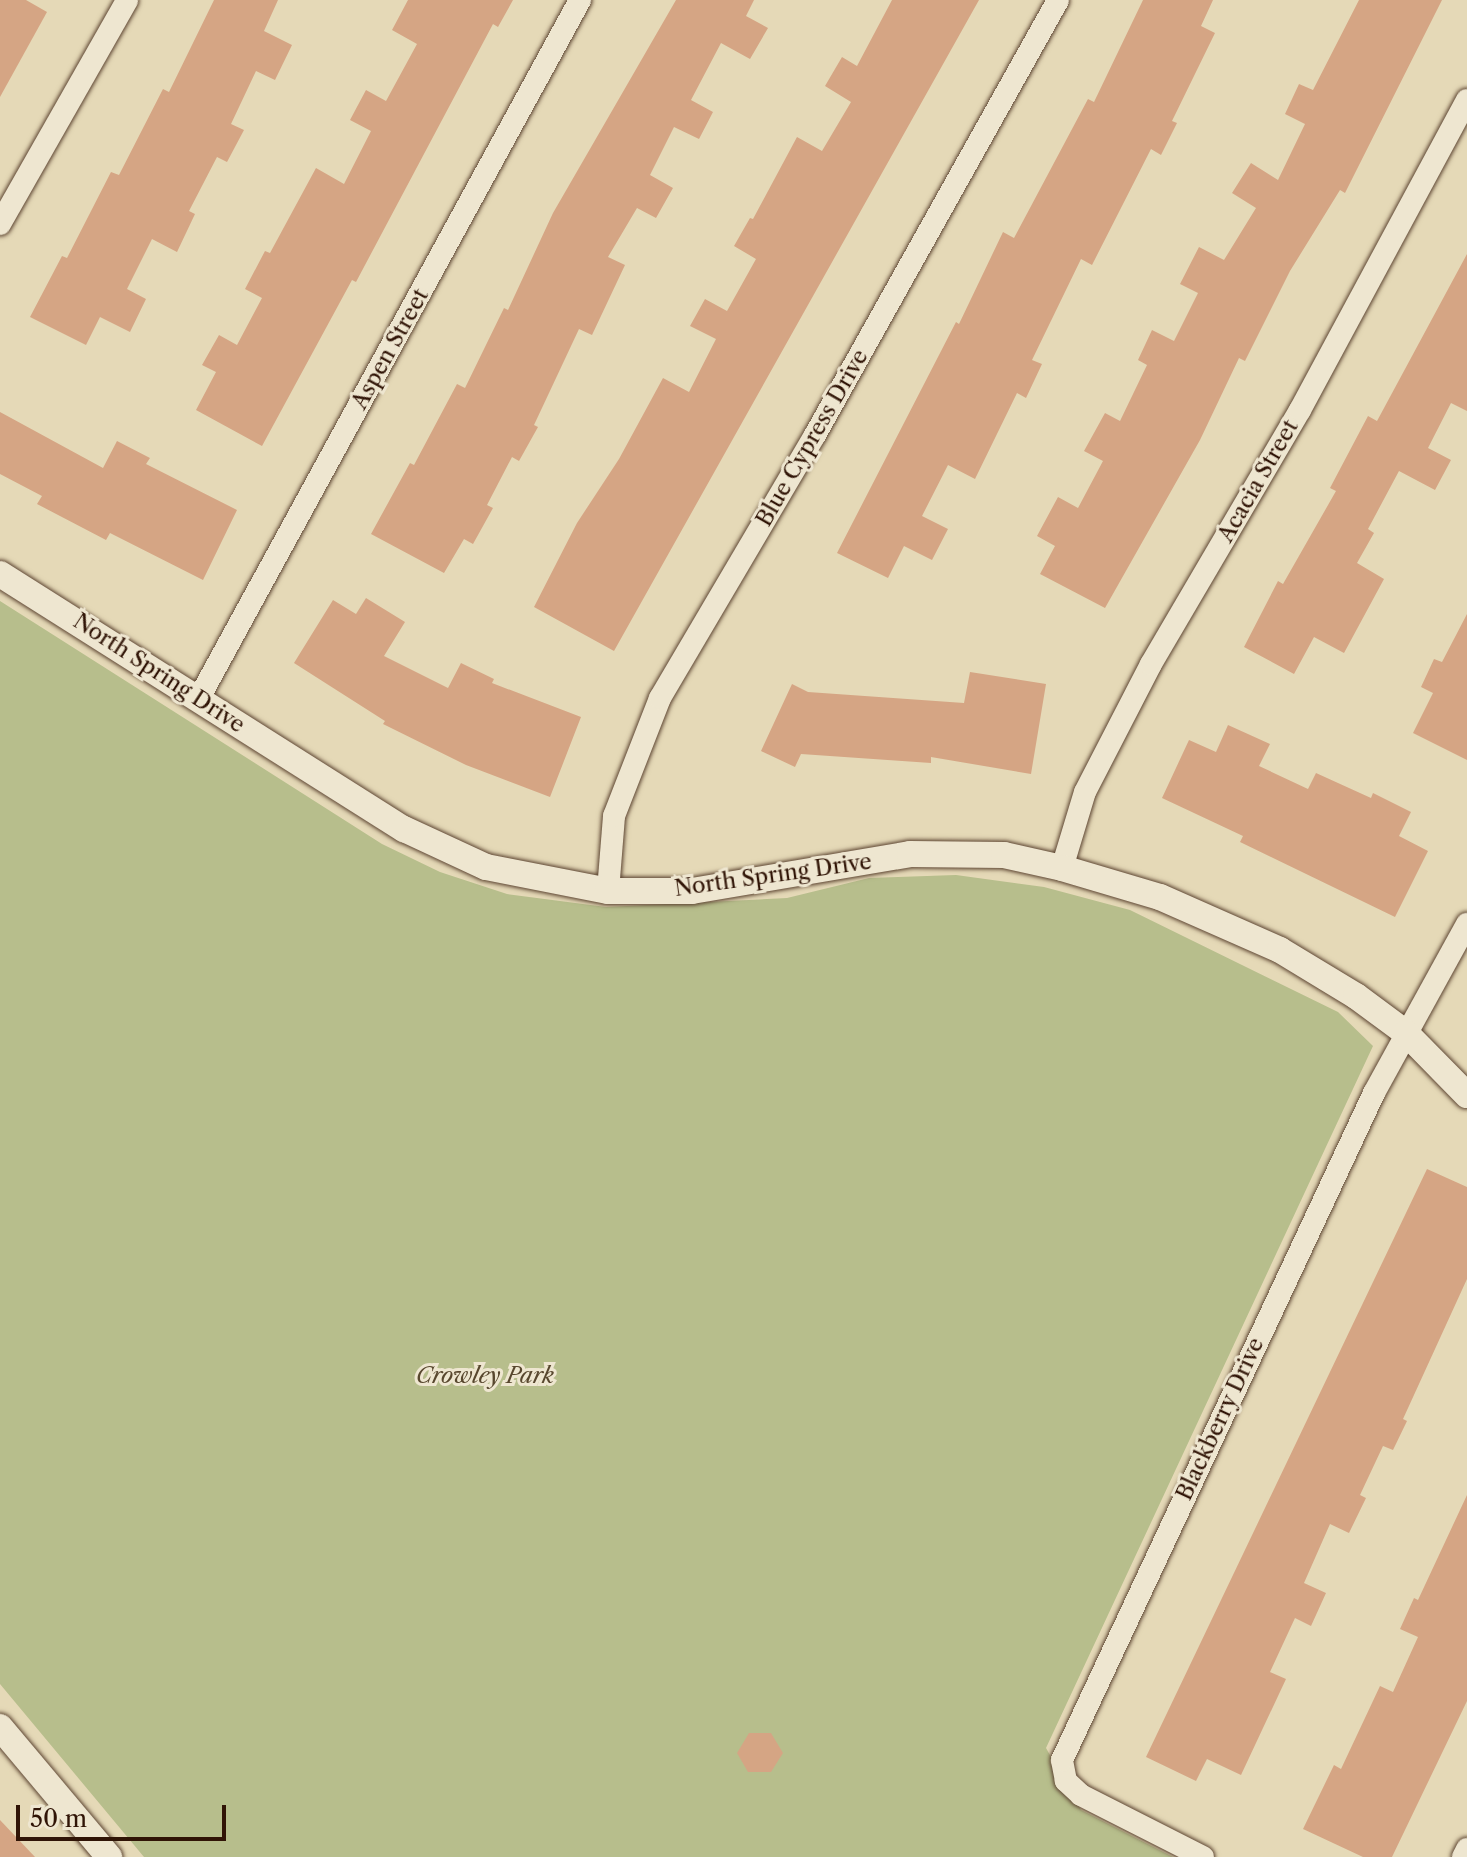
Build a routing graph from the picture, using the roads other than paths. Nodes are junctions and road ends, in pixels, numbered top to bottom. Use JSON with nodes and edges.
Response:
{"nodes":[{"id":1,"x":127,"y":0,"type":"edge"},
{"id":2,"x":580,"y":0,"type":"edge"},
{"id":3,"x":1058,"y":0,"type":"edge"},
{"id":4,"x":1467,"y":100,"type":"edge"},
{"id":5,"x":0,"y":224,"type":"edge"},
{"id":6,"x":0,"y":574,"type":"edge"},
{"id":7,"x":199,"y":698,"type":"junction"},
{"id":8,"x":1062,"y":868,"type":"junction"},
{"id":9,"x":608,"y":891,"type":"junction"},
{"id":10,"x":1467,"y":924,"type":"edge"},
{"id":11,"x":1406,"y":1033,"type":"junction"},
{"id":12,"x":1467,"y":1095,"type":"edge"},
{"id":13,"x":0,"y":1727,"type":"edge"},
{"id":14,"x":1467,"y":1849,"type":"edge"},
{"id":15,"x":109,"y":1857,"type":"edge"},
{"id":16,"x":1203,"y":1857,"type":"edge"},
{"id":17,"x":1463,"y":1857,"type":"edge"}],
"edges":[{"from":1,"to":5,"type":"street"},
{"from":2,"to":7,"type":"street","name":"Aspen Street"},
{"from":3,"to":9,"type":"street","name":"Blue Cypress Drive"},
{"from":4,"to":8,"type":"street","name":"Acacia Street"},
{"from":6,"to":7,"type":"street","name":"North Spring Drive"},
{"from":7,"to":9,"type":"street","name":"North Spring Drive"},
{"from":8,"to":9,"type":"street","name":"North Spring Drive"},
{"from":8,"to":11,"type":"street","name":"North Spring Drive"},
{"from":10,"to":11,"type":"street","name":"Blackberry Drive"},
{"from":11,"to":12,"type":"street","name":"North Spring Drive"},
{"from":11,"to":16,"type":"street","name":"Blackberry Drive"},
{"from":13,"to":15,"type":"street"},
{"from":14,"to":17,"type":"street"}]}
